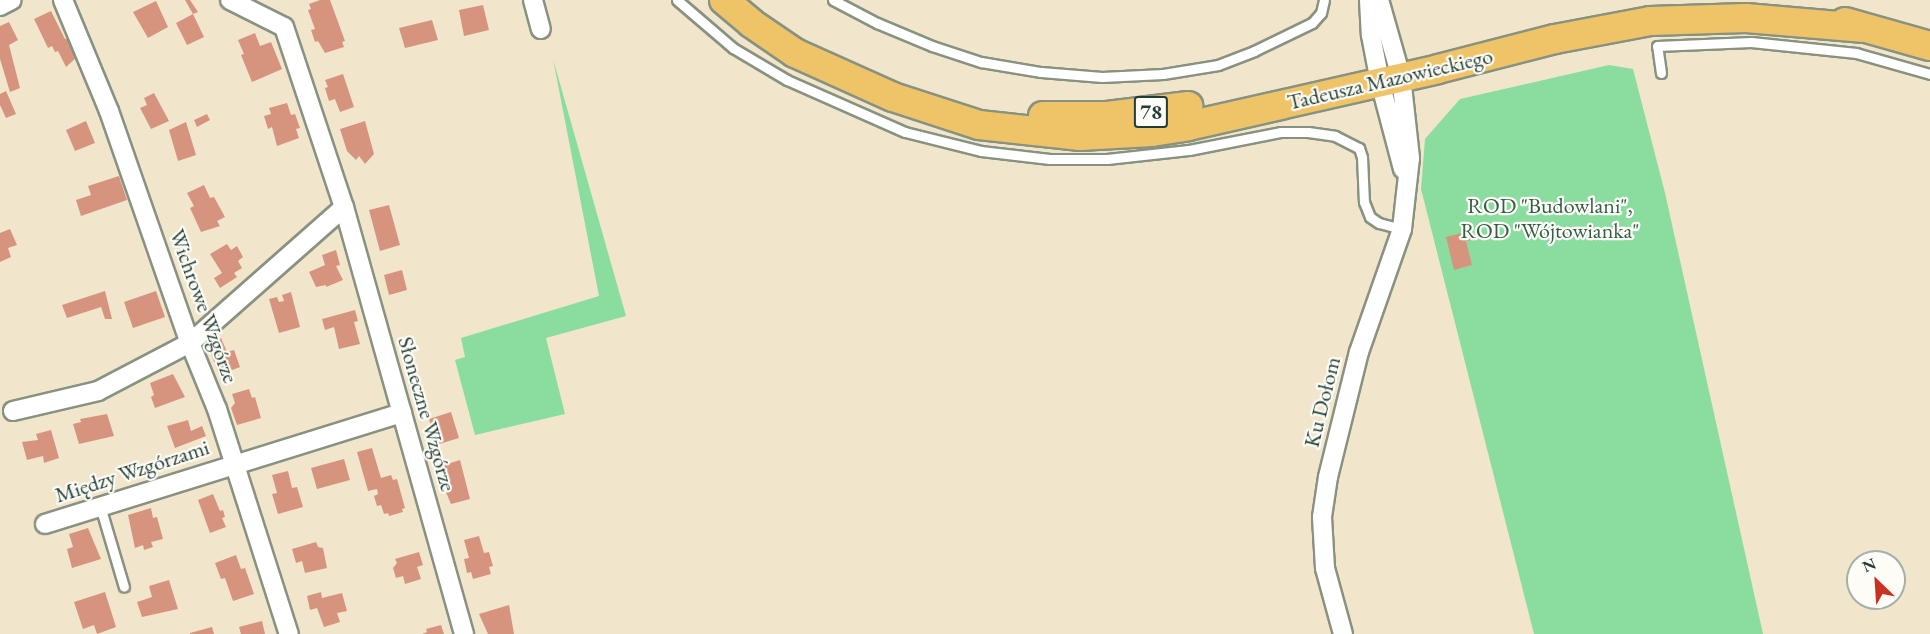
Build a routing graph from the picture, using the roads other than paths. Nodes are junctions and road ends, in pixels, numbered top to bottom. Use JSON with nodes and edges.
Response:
{"nodes":[{"id":1,"x":12,"y":0,"type":"edge"},
{"id":2,"x":63,"y":0,"type":"edge"},
{"id":3,"x":230,"y":0,"type":"edge"},
{"id":4,"x":533,"y":0,"type":"edge"},
{"id":5,"x":677,"y":0,"type":"edge"},
{"id":6,"x":724,"y":0,"type":"edge"},
{"id":7,"x":833,"y":0,"type":"edge"},
{"id":8,"x":1324,"y":0,"type":"edge"},
{"id":9,"x":1369,"y":0,"type":"edge"},
{"id":10,"x":1379,"y":0,"type":"edge"},
{"id":11,"x":1675,"y":0,"type":"edge"},
{"id":12,"x":1725,"y":0,"type":"edge"},
{"id":13,"x":0,"y":6,"type":"edge"},
{"id":14,"x":1862,"y":27,"type":"junction"},
{"id":15,"x":541,"y":29,"type":"dead end"},
{"id":16,"x":1930,"y":46,"type":"edge"},
{"id":17,"x":1389,"y":71,"type":"junction"},
{"id":18,"x":1661,"y":73,"type":"dead end"},
{"id":19,"x":1930,"y":74,"type":"edge"},
{"id":20,"x":345,"y":207,"type":"junction"},
{"id":21,"x":1402,"y":230,"type":"junction"},
{"id":22,"x":190,"y":343,"type":"junction"},
{"id":23,"x":13,"y":411,"type":"dead end"},
{"id":24,"x":402,"y":413,"type":"junction"},
{"id":25,"x":234,"y":464,"type":"junction"},
{"id":26,"x":100,"y":506,"type":"junction"},
{"id":27,"x":45,"y":524,"type":"dead end"},
{"id":28,"x":124,"y":587,"type":"dead end"},
{"id":29,"x":289,"y":634,"type":"edge"},
{"id":30,"x":464,"y":634,"type":"edge"},
{"id":31,"x":1343,"y":634,"type":"edge"}],
"edges":[{"from":1,"to":13,"type":"street"},
{"from":2,"to":22,"type":"street","name":"Wichrowe Wzgórze"},
{"from":3,"to":20,"type":"street","name":"Słoneczne Wzgórze"},
{"from":4,"to":15,"type":"street"},
{"from":5,"to":21,"type":"lane"},
{"from":6,"to":17,"type":"main road","name":"Tadeusza Mazowieckiego","number":"78"},
{"from":7,"to":8,"type":"lane"},
{"from":9,"to":17,"type":"street","name":"Ku Dołom"},
{"from":10,"to":17,"type":"street","name":"Ku Dołom"},
{"from":11,"to":17,"type":"main road","name":"Tadeusza Mazowieckiego","number":"78"},
{"from":12,"to":14,"type":"main road","name":"Tadeusza Mazowieckiego","number":"78"},
{"from":14,"to":16,"type":"main road","name":"Tadeusza Mazowieckiego","number":"78"},
{"from":14,"to":17,"type":"main road","name":"Tadeusza Mazowieckiego","number":"78"},
{"from":17,"to":21,"type":"street","name":"Ku Dołom"},
{"from":18,"to":19,"type":"lane"},
{"from":20,"to":22,"type":"street"},
{"from":20,"to":24,"type":"street","name":"Słoneczne Wzgórze"},
{"from":21,"to":31,"type":"street","name":"Ku Dołom"},
{"from":22,"to":23,"type":"street"},
{"from":22,"to":25,"type":"street","name":"Wichrowe Wzgórze"},
{"from":24,"to":25,"type":"street","name":"Między Wzgórzami"},
{"from":24,"to":30,"type":"street","name":"Słoneczne Wzgórze"},
{"from":25,"to":26,"type":"street","name":"Między Wzgórzami"},
{"from":25,"to":29,"type":"street","name":"Wichrowe Wzgórze"},
{"from":26,"to":27,"type":"street","name":"Między Wzgórzami"},
{"from":26,"to":28,"type":"lane"}]}
